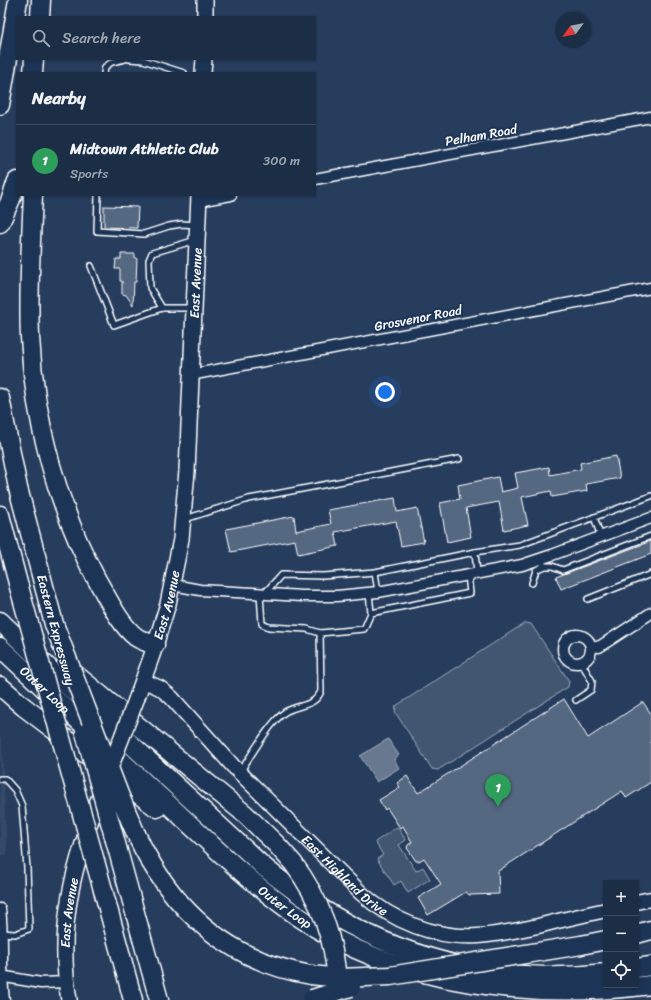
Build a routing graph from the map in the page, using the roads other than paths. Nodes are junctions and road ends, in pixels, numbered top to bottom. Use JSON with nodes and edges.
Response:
{"nodes":[{"id":1,"x":18,"y":0,"type":"edge"},
{"id":2,"x":205,"y":0,"type":"edge"},
{"id":3,"x":205,"y":16,"type":"edge"},
{"id":4,"x":34,"y":60,"type":"edge"},
{"id":5,"x":38,"y":60,"type":"edge"},
{"id":6,"x":121,"y":60,"type":"edge"},
{"id":7,"x":142,"y":60,"type":"edge"},
{"id":8,"x":204,"y":60,"type":"edge"},
{"id":9,"x":33,"y":72,"type":"edge"},
{"id":10,"x":38,"y":72,"type":"edge"},
{"id":11,"x":104,"y":72,"type":"edge"},
{"id":12,"x":181,"y":72,"type":"edge"},
{"id":13,"x":203,"y":72,"type":"edge"},
{"id":14,"x":0,"y":105,"type":"edge"},
{"id":15,"x":651,"y":117,"type":"edge"},
{"id":16,"x":316,"y":179,"type":"edge"},
{"id":17,"x":15,"y":187,"type":"edge"},
{"id":18,"x":33,"y":196,"type":"edge"},
{"id":19,"x":98,"y":196,"type":"edge"},
{"id":20,"x":220,"y":196,"type":"edge"},
{"id":21,"x":199,"y":198,"type":"edge"},
{"id":22,"x":0,"y":223,"type":"edge"},
{"id":23,"x":197,"y":225,"type":"junction"},
{"id":24,"x":196,"y":240,"type":"junction"},
{"id":25,"x":91,"y":266,"type":"dead end"},
{"id":26,"x":651,"y":288,"type":"edge"},
{"id":27,"x":162,"y":308,"type":"junction"},
{"id":28,"x":194,"y":308,"type":"junction"},
{"id":29,"x":190,"y":375,"type":"junction"},
{"id":30,"x":0,"y":398,"type":"edge"},
{"id":31,"x":459,"y":459,"type":"dead end"},
{"id":32,"x":651,"y":496,"type":"edge"},
{"id":33,"x":0,"y":515,"type":"edge"},
{"id":34,"x":594,"y":517,"type":"junction"},
{"id":35,"x":651,"y":518,"type":"edge"},
{"id":36,"x":184,"y":520,"type":"junction"},
{"id":37,"x":651,"y":536,"type":"edge"},
{"id":38,"x":601,"y":537,"type":"junction"},
{"id":39,"x":0,"y":541,"type":"edge"},
{"id":40,"x":475,"y":552,"type":"junction"},
{"id":41,"x":543,"y":562,"type":"junction"},
{"id":42,"x":375,"y":572,"type":"junction"},
{"id":43,"x":473,"y":574,"type":"junction"},
{"id":44,"x":651,"y":574,"type":"edge"},
{"id":45,"x":532,"y":583,"type":"dead end"},
{"id":46,"x":173,"y":585,"type":"junction"},
{"id":47,"x":19,"y":586,"type":"junction"},
{"id":48,"x":373,"y":592,"type":"junction"},
{"id":49,"x":262,"y":594,"type":"junction"},
{"id":50,"x":588,"y":598,"type":"dead end"},
{"id":51,"x":0,"y":610,"type":"edge"},
{"id":52,"x":371,"y":613,"type":"junction"},
{"id":53,"x":651,"y":614,"type":"edge"},
{"id":54,"x":0,"y":621,"type":"edge"},
{"id":55,"x":54,"y":624,"type":"junction"},
{"id":56,"x":320,"y":633,"type":"junction"},
{"id":57,"x":156,"y":645,"type":"junction"},
{"id":58,"x":591,"y":646,"type":"junction"},
{"id":59,"x":0,"y":647,"type":"edge"},
{"id":60,"x":581,"y":662,"type":"junction"},
{"id":61,"x":144,"y":681,"type":"junction"},
{"id":62,"x":0,"y":686,"type":"edge"},
{"id":63,"x":576,"y":700,"type":"dead end"},
{"id":64,"x":240,"y":773,"type":"junction"},
{"id":65,"x":0,"y":779,"type":"edge"},
{"id":66,"x":248,"y":877,"type":"junction"},
{"id":67,"x":651,"y":899,"type":"edge"},
{"id":68,"x":639,"y":901,"type":"edge"},
{"id":69,"x":0,"y":909,"type":"edge"},
{"id":70,"x":603,"y":911,"type":"edge"},
{"id":71,"x":651,"y":930,"type":"edge"},
{"id":72,"x":1,"y":933,"type":"edge"},
{"id":73,"x":639,"y":933,"type":"edge"},
{"id":74,"x":603,"y":941,"type":"edge"},
{"id":75,"x":121,"y":955,"type":"junction"},
{"id":76,"x":651,"y":966,"type":"edge"},
{"id":77,"x":639,"y":968,"type":"edge"},
{"id":78,"x":603,"y":973,"type":"edge"},
{"id":79,"x":408,"y":974,"type":"junction"},
{"id":80,"x":1,"y":976,"type":"edge"},
{"id":81,"x":66,"y":982,"type":"junction"},
{"id":82,"x":651,"y":984,"type":"edge"},
{"id":83,"x":336,"y":992,"type":"edge"},
{"id":84,"x":4,"y":1000,"type":"edge"},
{"id":85,"x":68,"y":1000,"type":"edge"},
{"id":86,"x":129,"y":1000,"type":"edge"},
{"id":87,"x":134,"y":1000,"type":"edge"},
{"id":88,"x":159,"y":1000,"type":"edge"},
{"id":89,"x":311,"y":1000,"type":"edge"}],
"edges":[{"from":1,"to":14,"type":"highway"},
{"from":2,"to":3,"type":"main road"},
{"from":4,"to":9,"type":"highway"},
{"from":5,"to":10,"type":"highway"},
{"from":6,"to":11,"type":"lane"},
{"from":7,"to":12,"type":"lane"},
{"from":8,"to":13,"type":"main road"},
{"from":15,"to":16,"type":"street","name":"Pelham Road"},
{"from":17,"to":22,"type":"highway"},
{"from":18,"to":57,"type":"highway"},
{"from":19,"to":23,"type":"lane"},
{"from":20,"to":21,"type":"street"},
{"from":21,"to":23,"type":"main road","name":"East Avenue"},
{"from":23,"to":24,"type":"main road","name":"East Avenue"},
{"from":24,"to":27,"type":"lane"},
{"from":24,"to":28,"type":"main road","name":"East Avenue"},
{"from":25,"to":27,"type":"lane"},
{"from":26,"to":29,"type":"street","name":"Grosvenor Road"},
{"from":27,"to":28,"type":"lane"},
{"from":28,"to":29,"type":"main road","name":"East Avenue"},
{"from":29,"to":36,"type":"main road","name":"East Avenue"},
{"from":30,"to":55,"type":"highway","name":"Eastern Expressway"},
{"from":31,"to":36,"type":"lane"},
{"from":32,"to":34,"type":"lane"},
{"from":33,"to":47,"type":"highway","name":"Eastern Expressway"},
{"from":34,"to":38,"type":"lane"},
{"from":34,"to":40,"type":"lane"},
{"from":35,"to":38,"type":"street"},
{"from":36,"to":46,"type":"main road","name":"East Avenue"},
{"from":37,"to":41,"type":"lane"},
{"from":38,"to":41,"type":"street"},
{"from":39,"to":47,"type":"highway"},
{"from":40,"to":42,"type":"lane"},
{"from":40,"to":43,"type":"lane"},
{"from":41,"to":43,"type":"street"},
{"from":41,"to":45,"type":"lane"},
{"from":42,"to":48,"type":"lane"},
{"from":42,"to":49,"type":"lane"},
{"from":43,"to":48,"type":"street"},
{"from":43,"to":52,"type":"lane"},
{"from":44,"to":50,"type":"lane"},
{"from":46,"to":49,"type":"street"},
{"from":46,"to":57,"type":"main road","name":"East Avenue"},
{"from":47,"to":75,"type":"highway","name":"Eastern Expressway","bridge":true},
{"from":48,"to":49,"type":"street"},
{"from":48,"to":52,"type":"lane"},
{"from":49,"to":56,"type":"lane"},
{"from":51,"to":83,"type":"highway","bridge":true},
{"from":52,"to":56,"type":"lane"},
{"from":53,"to":58,"type":"street"},
{"from":54,"to":78,"type":"highway","name":"Outer Loop"},
{"from":55,"to":79,"type":"highway","bridge":true},
{"from":55,"to":88,"type":"highway","name":"Eastern Expressway","bridge":true},
{"from":56,"to":64,"type":"lane"},
{"from":57,"to":61,"type":"main road","name":"East Avenue"},
{"from":58,"to":60,"type":"street"},
{"from":58,"to":60,"type":"street"},
{"from":59,"to":66,"type":"highway","name":"Outer Loop"},
{"from":60,"to":63,"type":"lane"},
{"from":61,"to":64,"type":"street","name":"East Highland Drive"},
{"from":61,"to":81,"type":"main road","name":"East Avenue","bridge":true},
{"from":62,"to":66,"type":"highway"},
{"from":64,"to":70,"type":"street","name":"East Highland Drive"},
{"from":65,"to":72,"type":"lane"},
{"from":66,"to":82,"type":"highway","name":"Outer Loop"},
{"from":67,"to":68,"type":"street"},
{"from":69,"to":72,"type":"street"},
{"from":71,"to":73,"type":"highway"},
{"from":72,"to":80,"type":"street"},
{"from":74,"to":79,"type":"highway","bridge":true},
{"from":75,"to":86,"type":"highway"},
{"from":75,"to":87,"type":"highway","name":"Eastern Expressway"},
{"from":76,"to":77,"type":"highway"},
{"from":79,"to":89,"type":"highway","bridge":true},
{"from":80,"to":81,"type":"street"},
{"from":80,"to":84,"type":"street"},
{"from":81,"to":85,"type":"main road","name":"East Avenue"}]}
